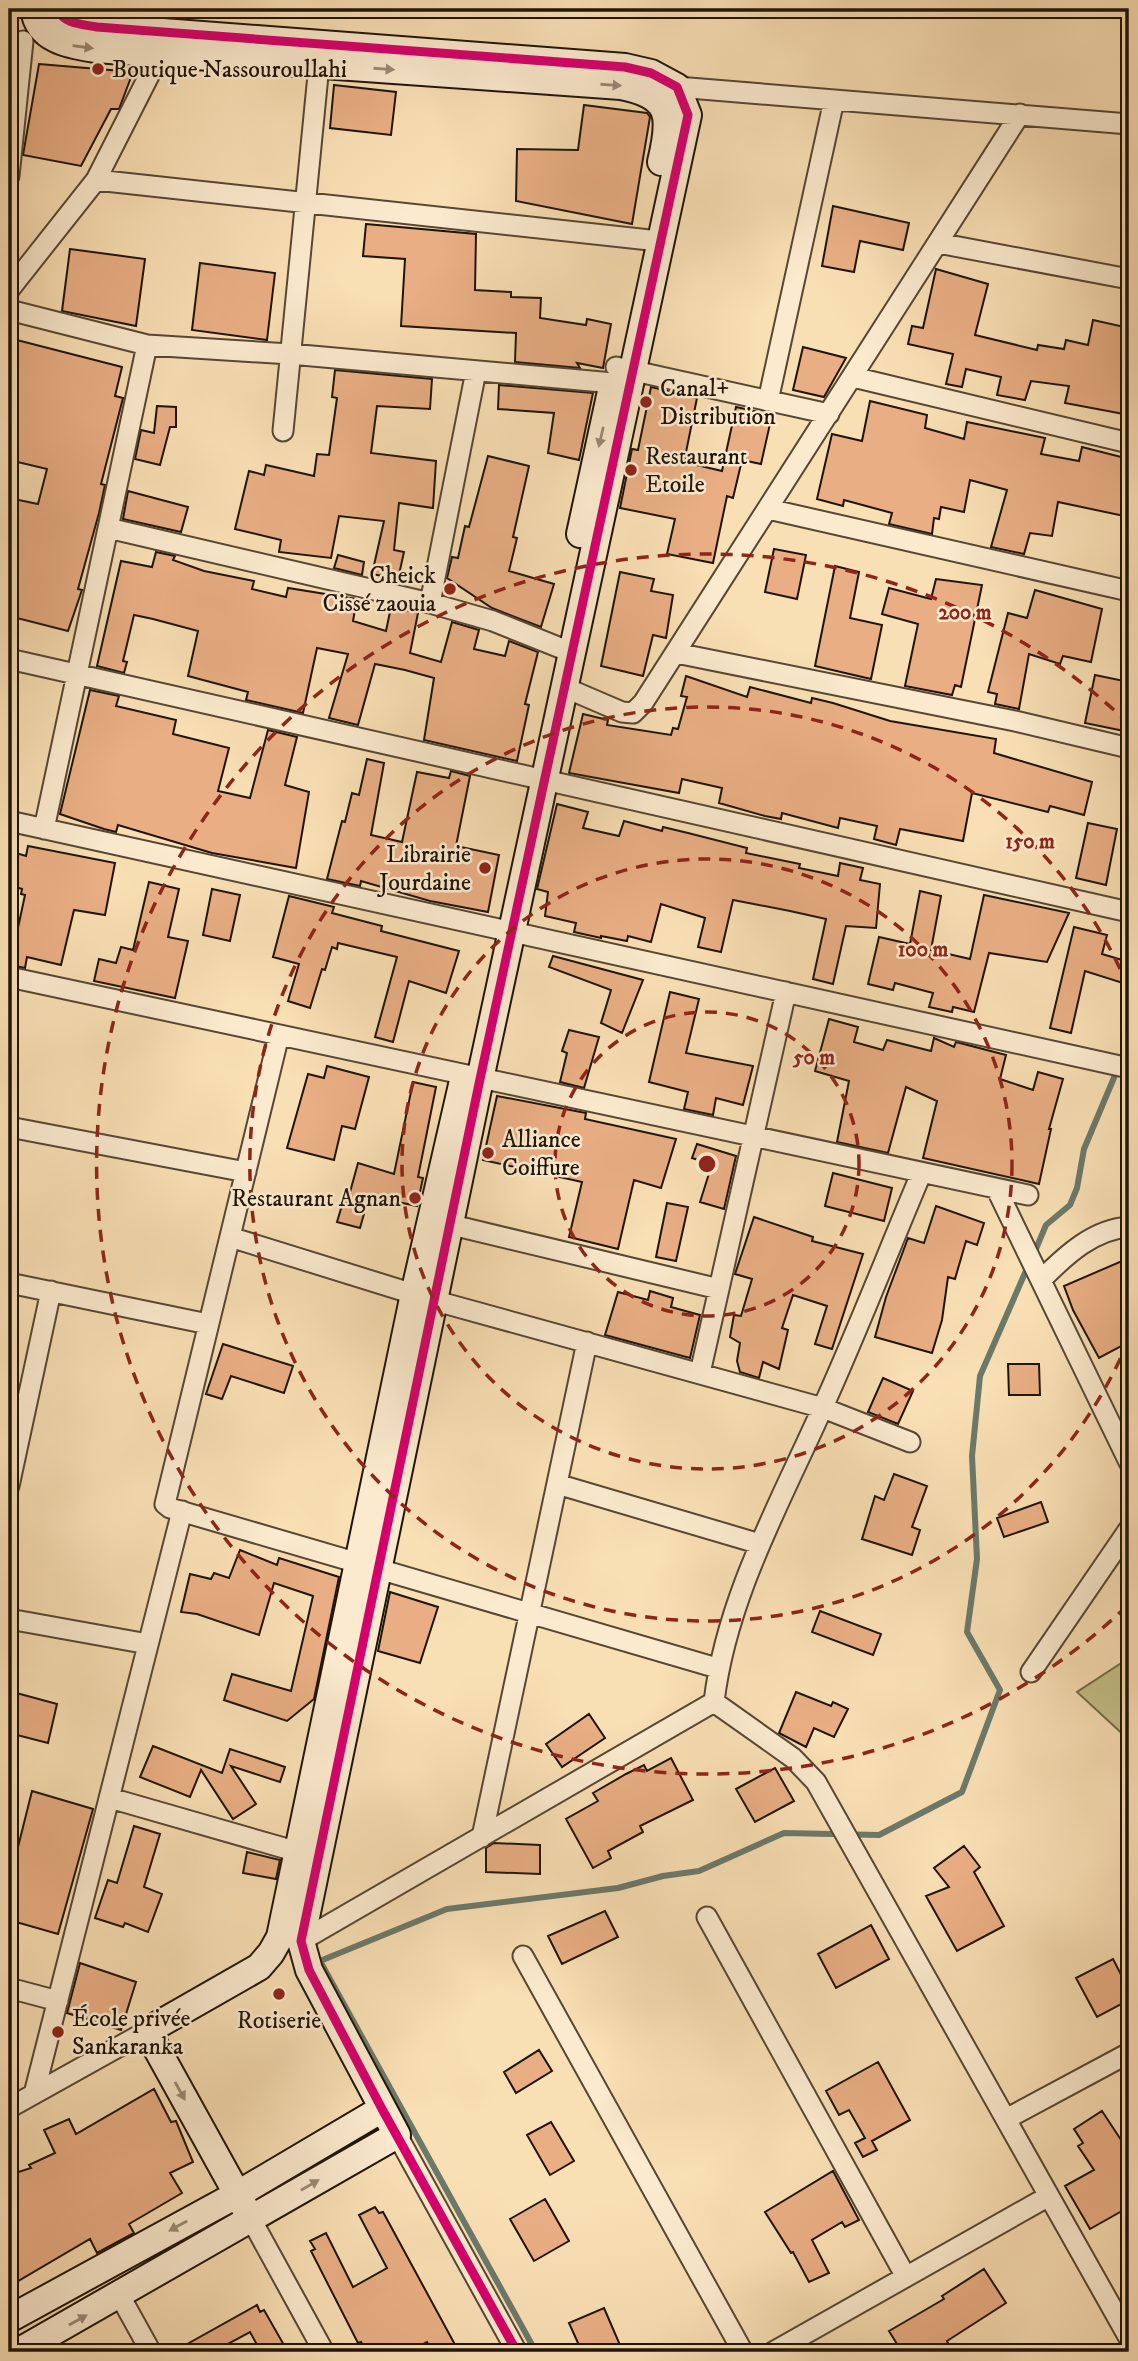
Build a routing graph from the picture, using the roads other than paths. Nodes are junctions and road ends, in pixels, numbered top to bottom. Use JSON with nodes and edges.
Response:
{"nodes":[{"id":1,"x":37,"y":23,"type":"edge"},
{"id":2,"x":160,"y":54,"type":"junction"},
{"id":3,"x":319,"y":65,"type":"junction"},
{"id":4,"x":668,"y":93,"type":"junction"},
{"id":5,"x":834,"y":100,"type":"junction"},
{"id":6,"x":1020,"y":114,"type":"junction"},
{"id":7,"x":1129,"y":124,"type":"edge"},
{"id":8,"x":9,"y":176,"type":"edge"},
{"id":9,"x":96,"y":180,"type":"junction"},
{"id":10,"x":305,"y":201,"type":"junction"},
{"id":11,"x":652,"y":240,"type":"junction"},
{"id":12,"x":938,"y":243,"type":"junction"},
{"id":13,"x":1129,"y":279,"type":"edge"},
{"id":14,"x":9,"y":290,"type":"edge"},
{"id":15,"x":9,"y":310,"type":"edge"},
{"id":16,"x":147,"y":345,"type":"junction"},
{"id":17,"x":290,"y":354,"type":"junction"},
{"id":18,"x":476,"y":371,"type":"junction"},
{"id":19,"x":621,"y":374,"type":"junction"},
{"id":20,"x":853,"y":377,"type":"junction"},
{"id":21,"x":768,"y":401,"type":"junction"},
{"id":22,"x":829,"y":414,"type":"junction"},
{"id":23,"x":283,"y":431,"type":"dead end"},
{"id":24,"x":1129,"y":443,"type":"edge"},
{"id":25,"x":768,"y":509,"type":"junction"},
{"id":26,"x":108,"y":528,"type":"junction"},
{"id":27,"x":1129,"y":591,"type":"edge"},
{"id":28,"x":430,"y":603,"type":"junction"},
{"id":29,"x":565,"y":650,"type":"junction"},
{"id":30,"x":676,"y":653,"type":"junction"},
{"id":31,"x":9,"y":659,"type":"edge"},
{"id":32,"x":78,"y":675,"type":"junction"},
{"id":33,"x":566,"y":688,"type":"junction"},
{"id":34,"x":1129,"y":748,"type":"edge"},
{"id":35,"x":537,"y":778,"type":"junction"},
{"id":36,"x":9,"y":821,"type":"edge"},
{"id":37,"x":44,"y":829,"type":"junction"},
{"id":38,"x":1129,"y":912,"type":"edge"},
{"id":39,"x":504,"y":930,"type":"junction"},
{"id":40,"x":9,"y":977,"type":"edge"},
{"id":41,"x":786,"y":992,"type":"junction"},
{"id":42,"x":279,"y":1035,"type":"junction"},
{"id":43,"x":1129,"y":1068,"type":"edge"},
{"id":44,"x":472,"y":1077,"type":"junction"},
{"id":45,"x":9,"y":1127,"type":"edge"},
{"id":46,"x":754,"y":1137,"type":"junction"},
{"id":47,"x":246,"y":1172,"type":"junction"},
{"id":48,"x":920,"y":1174,"type":"junction"},
{"id":49,"x":997,"y":1189,"type":"junction"},
{"id":50,"x":1028,"y":1195,"type":"dead end"},
{"id":51,"x":452,"y":1225,"type":"junction"},
{"id":52,"x":1129,"y":1227,"type":"edge"},
{"id":53,"x":230,"y":1237,"type":"junction"},
{"id":54,"x":1038,"y":1271,"type":"junction"},
{"id":55,"x":9,"y":1283,"type":"edge"},
{"id":56,"x":719,"y":1289,"type":"junction"},
{"id":57,"x":51,"y":1291,"type":"junction"},
{"id":58,"x":425,"y":1297,"type":"junction"},
{"id":59,"x":208,"y":1324,"type":"junction"},
{"id":60,"x":587,"y":1342,"type":"junction"},
{"id":61,"x":700,"y":1373,"type":"junction"},
{"id":62,"x":823,"y":1408,"type":"junction"},
{"id":63,"x":14,"y":1440,"type":"edge"},
{"id":64,"x":910,"y":1442,"type":"dead end"},
{"id":65,"x":1129,"y":1462,"type":"edge"},
{"id":66,"x":557,"y":1484,"type":"junction"},
{"id":67,"x":9,"y":1486,"type":"edge"},
{"id":68,"x":182,"y":1511,"type":"junction"},
{"id":69,"x":1129,"y":1529,"type":"edge"},
{"id":70,"x":760,"y":1544,"type":"junction"},
{"id":71,"x":369,"y":1567,"type":"junction"},
{"id":72,"x":530,"y":1614,"type":"junction"},
{"id":73,"x":9,"y":1619,"type":"edge"},
{"id":74,"x":148,"y":1644,"type":"junction"},
{"id":75,"x":717,"y":1668,"type":"junction"},
{"id":76,"x":1031,"y":1672,"type":"dead end"},
{"id":77,"x":714,"y":1702,"type":"junction"},
{"id":78,"x":110,"y":1798,"type":"junction"},
{"id":79,"x":482,"y":1838,"type":"junction"},
{"id":80,"x":298,"y":1852,"type":"junction"},
{"id":81,"x":707,"y":1917,"type":"dead end"},
{"id":82,"x":301,"y":1941,"type":"junction"},
{"id":83,"x":523,"y":1956,"type":"dead end"},
{"id":84,"x":9,"y":1988,"type":"edge"},
{"id":85,"x":58,"y":2001,"type":"junction"},
{"id":86,"x":147,"y":2031,"type":"junction"},
{"id":87,"x":1129,"y":2053,"type":"edge"},
{"id":88,"x":34,"y":2094,"type":"junction"},
{"id":89,"x":9,"y":2108,"type":"edge"},
{"id":90,"x":382,"y":2109,"type":"junction"},
{"id":91,"x":1006,"y":2119,"type":"junction"},
{"id":92,"x":397,"y":2135,"type":"junction"},
{"id":93,"x":237,"y":2193,"type":"junction"},
{"id":94,"x":1049,"y":2196,"type":"junction"},
{"id":95,"x":251,"y":2219,"type":"junction"},
{"id":96,"x":906,"y":2277,"type":"junction"},
{"id":97,"x":120,"y":2297,"type":"junction"},
{"id":98,"x":9,"y":2319,"type":"edge"},
{"id":99,"x":1129,"y":2338,"type":"edge"},
{"id":100,"x":18,"y":2352,"type":"edge"},
{"id":101,"x":151,"y":2352,"type":"edge"},
{"id":102,"x":324,"y":2352,"type":"edge"},
{"id":103,"x":517,"y":2352,"type":"edge"},
{"id":104,"x":743,"y":2352,"type":"edge"},
{"id":105,"x":773,"y":2352,"type":"edge"}],
"edges":[{"from":1,"to":2,"type":"street","one_way":true},
{"from":1,"to":4,"type":"street"},
{"from":1,"to":8,"type":"street"},
{"from":2,"to":3,"type":"street"},
{"from":2,"to":9,"type":"street"},
{"from":3,"to":4,"type":"street","one_way":true},
{"from":3,"to":10,"type":"street"},
{"from":4,"to":5,"type":"street"},
{"from":4,"to":11,"type":"street"},
{"from":5,"to":6,"type":"street"},
{"from":5,"to":21,"type":"street"},
{"from":6,"to":7,"type":"street"},
{"from":6,"to":12,"type":"street"},
{"from":9,"to":10,"type":"street"},
{"from":9,"to":14,"type":"street"},
{"from":10,"to":11,"type":"street"},
{"from":10,"to":17,"type":"street"},
{"from":11,"to":19,"type":"street"},
{"from":12,"to":13,"type":"street"},
{"from":12,"to":20,"type":"street"},
{"from":15,"to":16,"type":"street"},
{"from":16,"to":17,"type":"street"},
{"from":16,"to":26,"type":"street"},
{"from":17,"to":18,"type":"street"},
{"from":17,"to":23,"type":"street"},
{"from":18,"to":19,"type":"street"},
{"from":18,"to":28,"type":"street"},
{"from":19,"to":21,"type":"street"},
{"from":19,"to":29,"type":"street"},
{"from":20,"to":22,"type":"street"},
{"from":20,"to":24,"type":"street"},
{"from":21,"to":22,"type":"street"},
{"from":22,"to":25,"type":"street"},
{"from":25,"to":27,"type":"street"},
{"from":25,"to":30,"type":"street"},
{"from":26,"to":28,"type":"street"},
{"from":26,"to":32,"type":"street"},
{"from":28,"to":29,"type":"street"},
{"from":29,"to":33,"type":"street"},
{"from":29,"to":35,"type":"street"},
{"from":30,"to":33,"type":"street"},
{"from":30,"to":34,"type":"street"},
{"from":31,"to":32,"type":"street"},
{"from":32,"to":35,"type":"street"},
{"from":32,"to":37,"type":"street"},
{"from":33,"to":35,"type":"street"},
{"from":35,"to":38,"type":"street"},
{"from":35,"to":39,"type":"street"},
{"from":36,"to":37,"type":"street"},
{"from":37,"to":39,"type":"street"},
{"from":39,"to":41,"type":"street"},
{"from":39,"to":44,"type":"street"},
{"from":40,"to":42,"type":"street"},
{"from":41,"to":43,"type":"street"},
{"from":41,"to":46,"type":"street"},
{"from":42,"to":44,"type":"street"},
{"from":42,"to":47,"type":"street"},
{"from":44,"to":46,"type":"street"},
{"from":44,"to":51,"type":"street"},
{"from":44,"to":58,"type":"street"},
{"from":45,"to":47,"type":"street"},
{"from":46,"to":48,"type":"street"},
{"from":46,"to":56,"type":"street"},
{"from":47,"to":53,"type":"street"},
{"from":48,"to":49,"type":"street"},
{"from":48,"to":62,"type":"street"},
{"from":49,"to":50,"type":"street"},
{"from":49,"to":54,"type":"street"},
{"from":51,"to":56,"type":"street"},
{"from":51,"to":58,"type":"street"},
{"from":52,"to":54,"type":"street"},
{"from":53,"to":58,"type":"street"},
{"from":53,"to":59,"type":"street"},
{"from":54,"to":65,"type":"street"},
{"from":55,"to":57,"type":"street"},
{"from":56,"to":61,"type":"street"},
{"from":57,"to":59,"type":"street"},
{"from":57,"to":63,"type":"street"},
{"from":58,"to":60,"type":"street"},
{"from":58,"to":71,"type":"street"},
{"from":59,"to":68,"type":"street"},
{"from":60,"to":61,"type":"street"},
{"from":60,"to":66,"type":"street"},
{"from":61,"to":62,"type":"street"},
{"from":62,"to":64,"type":"street"},
{"from":62,"to":70,"type":"street"},
{"from":63,"to":67,"type":"street"},
{"from":66,"to":70,"type":"street"},
{"from":66,"to":72,"type":"street"},
{"from":68,"to":71,"type":"street"},
{"from":68,"to":74,"type":"street"},
{"from":69,"to":76,"type":"street"},
{"from":70,"to":75,"type":"street"},
{"from":71,"to":72,"type":"street"},
{"from":71,"to":80,"type":"street"},
{"from":71,"to":82,"type":"street"},
{"from":72,"to":75,"type":"street"},
{"from":72,"to":79,"type":"street"},
{"from":73,"to":74,"type":"street"},
{"from":74,"to":78,"type":"street"},
{"from":75,"to":77,"type":"street"},
{"from":77,"to":79,"type":"street"},
{"from":77,"to":91,"type":"street"},
{"from":78,"to":80,"type":"street"},
{"from":78,"to":85,"type":"street"},
{"from":79,"to":82,"type":"street"},
{"from":80,"to":86,"type":"street"},
{"from":81,"to":96,"type":"street"},
{"from":82,"to":90,"type":"street"},
{"from":83,"to":104,"type":"street"},
{"from":84,"to":85,"type":"street"},
{"from":85,"to":88,"type":"street"},
{"from":86,"to":88,"type":"street"},
{"from":86,"to":93,"type":"street","one_way":true},
{"from":87,"to":91,"type":"street"},
{"from":88,"to":89,"type":"street"},
{"from":90,"to":92,"type":"street"},
{"from":90,"to":93,"type":"street"},
{"from":91,"to":94,"type":"street"},
{"from":95,"to":92,"type":"street","one_way":true},
{"from":92,"to":103,"type":"street"},
{"from":93,"to":95,"type":"street"},
{"from":93,"to":98,"type":"street","one_way":true},
{"from":94,"to":96,"type":"street"},
{"from":94,"to":99,"type":"street"},
{"from":95,"to":97,"type":"street"},
{"from":95,"to":102,"type":"street"},
{"from":96,"to":105,"type":"street"},
{"from":100,"to":97,"type":"street","one_way":true},
{"from":97,"to":101,"type":"street"}]}
